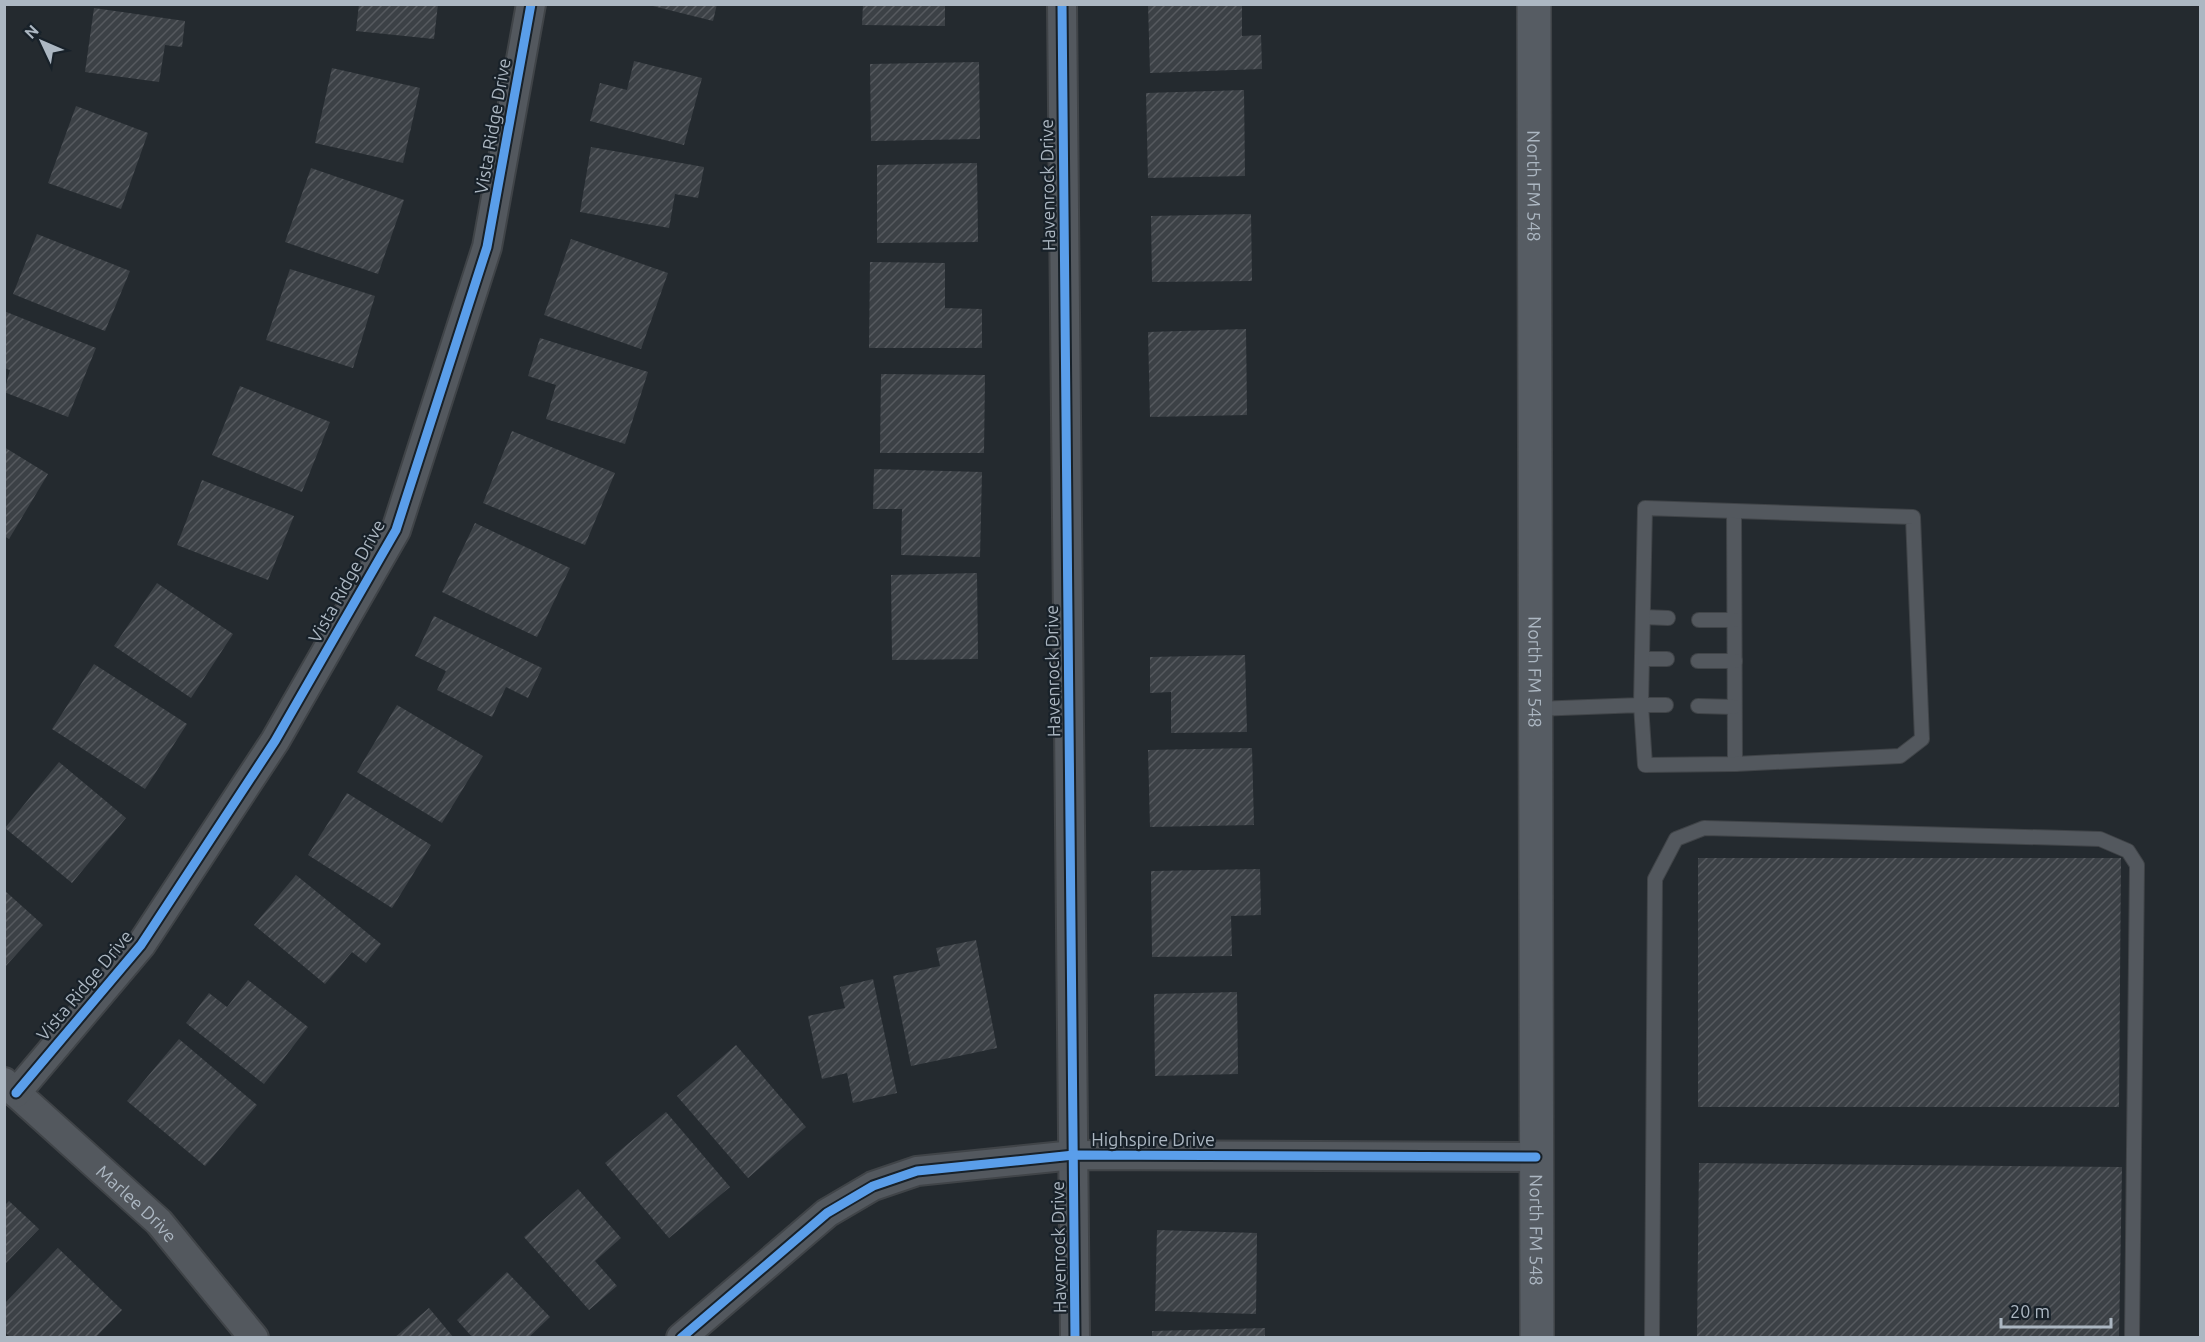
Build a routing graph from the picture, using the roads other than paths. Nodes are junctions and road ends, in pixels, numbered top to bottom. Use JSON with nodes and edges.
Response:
{"nodes":[{"id":1,"x":531,"y":4,"type":"edge"},
{"id":2,"x":1062,"y":4,"type":"edge"},
{"id":3,"x":1534,"y":4,"type":"edge"},
{"id":4,"x":1734,"y":511,"type":"junction"},
{"id":5,"x":1643,"y":617,"type":"junction"},
{"id":6,"x":1668,"y":618,"type":"dead end"},
{"id":7,"x":1699,"y":620,"type":"dead end"},
{"id":8,"x":1734,"y":620,"type":"junction"},
{"id":9,"x":1642,"y":659,"type":"junction"},
{"id":10,"x":1666,"y":659,"type":"dead end"},
{"id":11,"x":1698,"y":661,"type":"dead end"},
{"id":12,"x":1735,"y":661,"type":"junction"},
{"id":13,"x":1641,"y":705,"type":"junction"},
{"id":14,"x":1666,"y":705,"type":"dead end"},
{"id":15,"x":1698,"y":706,"type":"dead end"},
{"id":16,"x":1734,"y":707,"type":"junction"},
{"id":17,"x":1535,"y":709,"type":"junction"},
{"id":18,"x":1735,"y":764,"type":"junction"},
{"id":19,"x":10,"y":1087,"type":"edge"},
{"id":20,"x":1074,"y":1155,"type":"junction"},
{"id":21,"x":1536,"y":1157,"type":"junction"},
{"id":22,"x":254,"y":1338,"type":"edge"},
{"id":23,"x":681,"y":1338,"type":"edge"},
{"id":24,"x":1076,"y":1338,"type":"edge"},
{"id":25,"x":1537,"y":1338,"type":"edge"},
{"id":26,"x":1652,"y":1338,"type":"edge"},
{"id":27,"x":2132,"y":1338,"type":"edge"}],
"edges":[{"from":1,"to":19,"type":"street","name":"Vista Ridge Drive"},
{"from":2,"to":20,"type":"street","name":"Havenrock Drive"},
{"from":3,"to":17,"type":"main road","name":"North FM 548"},
{"from":4,"to":5,"type":"lane"},
{"from":4,"to":8,"type":"lane"},
{"from":4,"to":18,"type":"lane"},
{"from":5,"to":6,"type":"lane"},
{"from":5,"to":9,"type":"lane"},
{"from":7,"to":8,"type":"lane"},
{"from":8,"to":12,"type":"lane"},
{"from":9,"to":10,"type":"lane"},
{"from":9,"to":13,"type":"lane"},
{"from":11,"to":12,"type":"lane"},
{"from":12,"to":16,"type":"lane"},
{"from":13,"to":14,"type":"lane"},
{"from":13,"to":17,"type":"lane"},
{"from":13,"to":18,"type":"lane"},
{"from":15,"to":16,"type":"lane"},
{"from":16,"to":18,"type":"lane"},
{"from":17,"to":21,"type":"main road","name":"North FM 548"},
{"from":19,"to":22,"type":"street","name":"Marlee Drive"},
{"from":20,"to":21,"type":"street","name":"Highspire Drive"},
{"from":20,"to":23,"type":"street","name":"Highspire Drive"},
{"from":20,"to":24,"type":"street","name":"Havenrock Drive"},
{"from":21,"to":25,"type":"main road","name":"North FM 548"},
{"from":26,"to":27,"type":"lane"}]}
